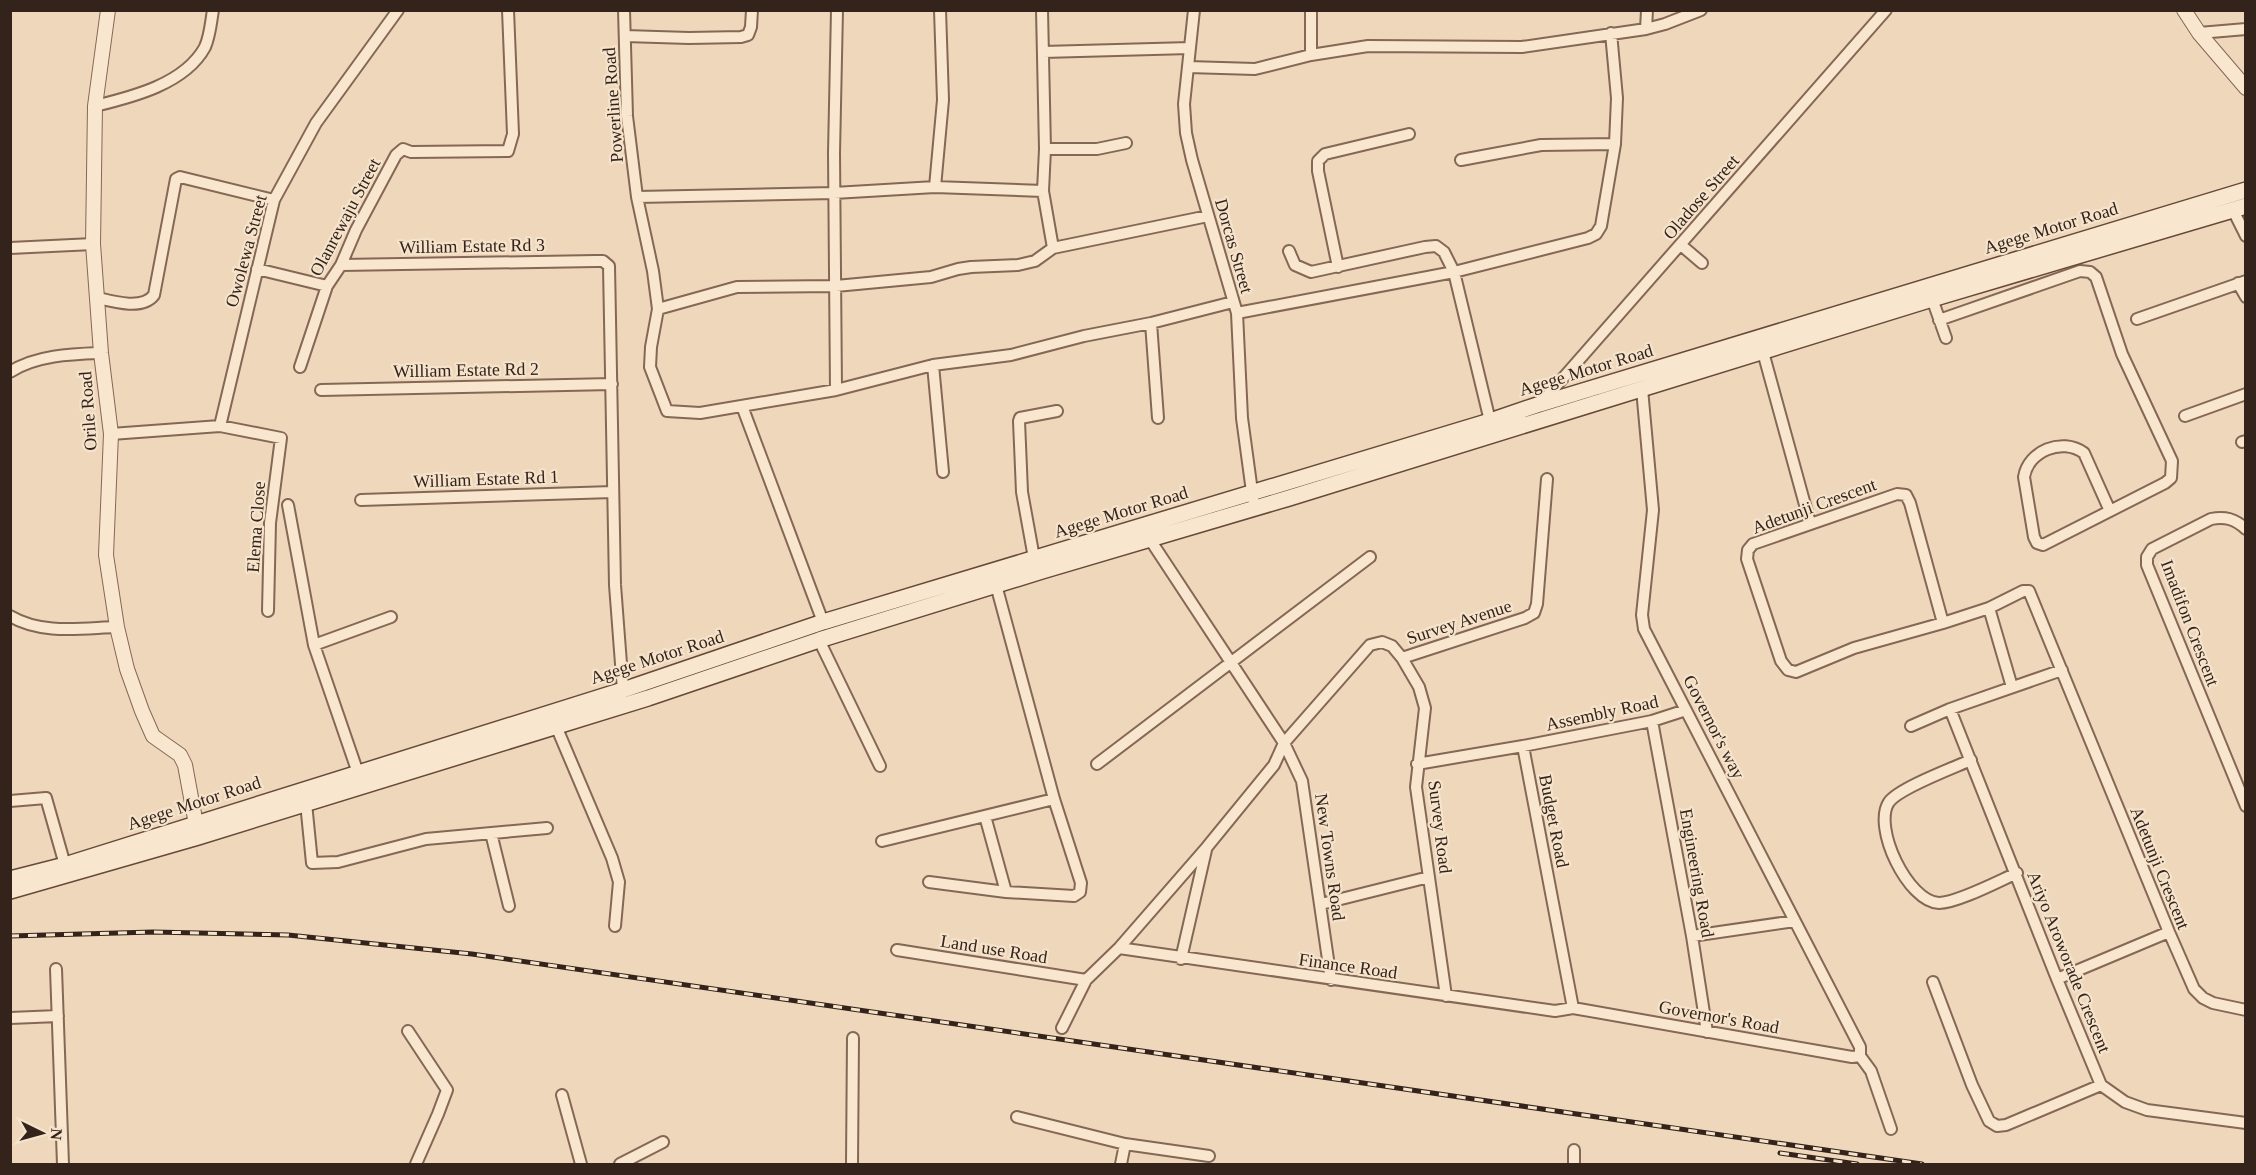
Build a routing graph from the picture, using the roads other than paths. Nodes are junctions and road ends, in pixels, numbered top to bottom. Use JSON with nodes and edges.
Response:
{"nodes":[{"id":1,"x":108,"y":10,"type":"edge"},
{"id":2,"x":213,"y":10,"type":"edge"},
{"id":3,"x":398,"y":10,"type":"edge"},
{"id":4,"x":508,"y":10,"type":"edge"},
{"id":5,"x":624,"y":10,"type":"edge"},
{"id":6,"x":752,"y":10,"type":"edge"},
{"id":7,"x":837,"y":10,"type":"edge"},
{"id":8,"x":940,"y":10,"type":"edge"},
{"id":9,"x":1042,"y":10,"type":"edge"},
{"id":10,"x":1194,"y":10,"type":"edge"},
{"id":11,"x":1311,"y":10,"type":"edge"},
{"id":12,"x":1647,"y":10,"type":"edge"},
{"id":13,"x":1701,"y":10,"type":"edge"},
{"id":14,"x":1886,"y":10,"type":"edge"},
{"id":15,"x":2187,"y":12,"type":"edge"},
{"id":16,"x":1646,"y":29,"type":"junction"},
{"id":17,"x":2246,"y":29,"type":"edge"},
{"id":18,"x":1611,"y":33,"type":"junction"},
{"id":19,"x":2199,"y":33,"type":"junction"},
{"id":20,"x":625,"y":36,"type":"junction"},
{"id":21,"x":1190,"y":48,"type":"junction"},
{"id":22,"x":1043,"y":52,"type":"junction"},
{"id":23,"x":1311,"y":55,"type":"junction"},
{"id":24,"x":1188,"y":67,"type":"junction"},
{"id":25,"x":2246,"y":88,"type":"edge"},
{"id":26,"x":96,"y":106,"type":"junction"},
{"id":27,"x":1409,"y":134,"type":"dead end"},
{"id":28,"x":1126,"y":143,"type":"dead end"},
{"id":29,"x":1615,"y":144,"type":"junction"},
{"id":30,"x":1045,"y":149,"type":"junction"},
{"id":31,"x":1461,"y":160,"type":"dead end"},
{"id":32,"x":936,"y":187,"type":"junction"},
{"id":33,"x":2246,"y":190,"type":"edge"},
{"id":34,"x":1043,"y":191,"type":"junction"},
{"id":35,"x":834,"y":193,"type":"junction"},
{"id":36,"x":637,"y":197,"type":"junction"},
{"id":37,"x":274,"y":200,"type":"junction"},
{"id":38,"x":2239,"y":208,"type":"edge"},
{"id":39,"x":1208,"y":216,"type":"junction"},
{"id":40,"x":2246,"y":236,"type":"edge"},
{"id":41,"x":93,"y":244,"type":"junction"},
{"id":42,"x":1681,"y":245,"type":"junction"},
{"id":43,"x":10,"y":248,"type":"edge"},
{"id":44,"x":1053,"y":248,"type":"junction"},
{"id":45,"x":1289,"y":252,"type":"dead end"},
{"id":46,"x":1702,"y":263,"type":"dead end"},
{"id":47,"x":341,"y":265,"type":"junction"},
{"id":48,"x":1338,"y":267,"type":"junction"},
{"id":49,"x":257,"y":268,"type":"junction"},
{"id":50,"x":1454,"y":272,"type":"junction"},
{"id":51,"x":2242,"y":282,"type":"edge"},
{"id":52,"x":327,"y":286,"type":"junction"},
{"id":53,"x":836,"y":286,"type":"junction"},
{"id":54,"x":1930,"y":292,"type":"junction"},
{"id":55,"x":2246,"y":297,"type":"edge"},
{"id":56,"x":98,"y":298,"type":"junction"},
{"id":57,"x":1235,"y":307,"type":"junction"},
{"id":58,"x":658,"y":309,"type":"junction"},
{"id":59,"x":2138,"y":319,"type":"dead end"},
{"id":60,"x":1939,"y":320,"type":"junction"},
{"id":61,"x":1151,"y":323,"type":"junction"},
{"id":62,"x":1946,"y":338,"type":"dead end"},
{"id":63,"x":1763,"y":352,"type":"junction"},
{"id":64,"x":101,"y":353,"type":"junction"},
{"id":65,"x":933,"y":365,"type":"junction"},
{"id":66,"x":300,"y":367,"type":"dead end"},
{"id":67,"x":10,"y":372,"type":"edge"},
{"id":68,"x":612,"y":384,"type":"junction"},
{"id":69,"x":1642,"y":389,"type":"junction"},
{"id":70,"x":321,"y":390,"type":"dead end"},
{"id":71,"x":836,"y":390,"type":"junction"},
{"id":72,"x":2246,"y":394,"type":"edge"},
{"id":73,"x":1540,"y":404,"type":"junction"},
{"id":74,"x":742,"y":406,"type":"junction"},
{"id":75,"x":1057,"y":411,"type":"dead end"},
{"id":76,"x":2185,"y":416,"type":"dead end"},
{"id":77,"x":1158,"y":418,"type":"dead end"},
{"id":78,"x":1541,"y":420,"type":"junction"},
{"id":79,"x":1490,"y":421,"type":"junction"},
{"id":80,"x":220,"y":426,"type":"junction"},
{"id":81,"x":111,"y":434,"type":"junction"},
{"id":82,"x":943,"y":472,"type":"dead end"},
{"id":83,"x":1547,"y":479,"type":"dead end"},
{"id":84,"x":613,"y":492,"type":"junction"},
{"id":85,"x":1251,"y":492,"type":"junction"},
{"id":86,"x":361,"y":500,"type":"dead end"},
{"id":87,"x":288,"y":505,"type":"dead end"},
{"id":88,"x":1256,"y":507,"type":"junction"},
{"id":89,"x":2110,"y":511,"type":"junction"},
{"id":90,"x":1810,"y":523,"type":"junction"},
{"id":91,"x":2246,"y":529,"type":"edge"},
{"id":92,"x":1149,"y":538,"type":"junction"},
{"id":93,"x":1370,"y":557,"type":"dead end"},
{"id":94,"x":1034,"y":558,"type":"junction"},
{"id":95,"x":996,"y":585,"type":"junction"},
{"id":96,"x":940,"y":595,"type":"junction"},
{"id":97,"x":1989,"y":608,"type":"junction"},
{"id":98,"x":268,"y":611,"type":"dead end"},
{"id":99,"x":10,"y":616,"type":"edge"},
{"id":100,"x":391,"y":617,"type":"dead end"},
{"id":101,"x":855,"y":621,"type":"junction"},
{"id":102,"x":823,"y":622,"type":"junction"},
{"id":103,"x":1943,"y":623,"type":"junction"},
{"id":104,"x":117,"y":627,"type":"junction"},
{"id":105,"x":819,"y":640,"type":"junction"},
{"id":106,"x":314,"y":645,"type":"junction"},
{"id":107,"x":1402,"y":658,"type":"junction"},
{"id":108,"x":1232,"y":663,"type":"junction"},
{"id":109,"x":2062,"y":670,"type":"junction"},
{"id":110,"x":2012,"y":687,"type":"junction"},
{"id":111,"x":623,"y":690,"type":"junction"},
{"id":112,"x":1950,"y":709,"type":"junction"},
{"id":113,"x":1686,"y":710,"type":"junction"},
{"id":114,"x":1652,"y":722,"type":"junction"},
{"id":115,"x":556,"y":726,"type":"junction"},
{"id":116,"x":1911,"y":726,"type":"dead end"},
{"id":117,"x":1284,"y":743,"type":"junction"},
{"id":118,"x":1524,"y":746,"type":"junction"},
{"id":119,"x":1971,"y":760,"type":"junction"},
{"id":120,"x":1097,"y":764,"type":"dead end"},
{"id":121,"x":1418,"y":764,"type":"junction"},
{"id":122,"x":880,"y":766,"type":"dead end"},
{"id":123,"x":358,"y":772,"type":"junction"},
{"id":124,"x":1054,"y":799,"type":"junction"},
{"id":125,"x":10,"y":801,"type":"edge"},
{"id":126,"x":306,"y":803,"type":"junction"},
{"id":127,"x":2246,"y":806,"type":"edge"},
{"id":128,"x":985,"y":816,"type":"junction"},
{"id":129,"x":547,"y":828,"type":"dead end"},
{"id":130,"x":196,"y":830,"type":"junction"},
{"id":131,"x":490,"y":833,"type":"junction"},
{"id":132,"x":882,"y":841,"type":"dead end"},
{"id":133,"x":1207,"y":847,"type":"junction"},
{"id":134,"x":65,"y":865,"type":"junction"},
{"id":135,"x":2017,"y":873,"type":"junction"},
{"id":136,"x":1430,"y":877,"type":"junction"},
{"id":137,"x":10,"y":879,"type":"edge"},
{"id":138,"x":929,"y":882,"type":"dead end"},
{"id":139,"x":10,"y":891,"type":"edge"},
{"id":140,"x":1006,"y":892,"type":"junction"},
{"id":141,"x":1321,"y":904,"type":"junction"},
{"id":142,"x":510,"y":906,"type":"dead end"},
{"id":143,"x":1796,"y":921,"type":"junction"},
{"id":144,"x":615,"y":926,"type":"dead end"},
{"id":145,"x":2169,"y":932,"type":"junction"},
{"id":146,"x":1692,"y":936,"type":"junction"},
{"id":147,"x":1119,"y":948,"type":"junction"},
{"id":148,"x":897,"y":950,"type":"dead end"},
{"id":149,"x":1181,"y":958,"type":"junction"},
{"id":150,"x":56,"y":969,"type":"dead end"},
{"id":151,"x":2057,"y":979,"type":"junction"},
{"id":152,"x":1086,"y":980,"type":"junction"},
{"id":153,"x":1331,"y":980,"type":"junction"},
{"id":154,"x":1933,"y":982,"type":"dead end"},
{"id":155,"x":1446,"y":996,"type":"junction"},
{"id":156,"x":1573,"y":1008,"type":"junction"},
{"id":157,"x":2242,"y":1008,"type":"edge"},
{"id":158,"x":58,"y":1016,"type":"junction"},
{"id":159,"x":10,"y":1018,"type":"edge"},
{"id":160,"x":1062,"y":1028,"type":"dead end"},
{"id":161,"x":408,"y":1031,"type":"dead end"},
{"id":162,"x":1707,"y":1032,"type":"junction"},
{"id":163,"x":853,"y":1038,"type":"dead end"},
{"id":164,"x":1860,"y":1056,"type":"junction"},
{"id":165,"x":2101,"y":1085,"type":"junction"},
{"id":166,"x":562,"y":1095,"type":"dead end"},
{"id":167,"x":1017,"y":1117,"type":"dead end"},
{"id":168,"x":2246,"y":1124,"type":"edge"},
{"id":169,"x":1892,"y":1129,"type":"dead end"},
{"id":170,"x":663,"y":1142,"type":"dead end"},
{"id":171,"x":1125,"y":1144,"type":"junction"},
{"id":172,"x":1574,"y":1150,"type":"dead end"},
{"id":173,"x":1209,"y":1155,"type":"dead end"},
{"id":174,"x":63,"y":1164,"type":"edge"},
{"id":175,"x":416,"y":1164,"type":"edge"},
{"id":176,"x":581,"y":1164,"type":"edge"},
{"id":177,"x":620,"y":1164,"type":"edge"},
{"id":178,"x":852,"y":1164,"type":"edge"},
{"id":179,"x":1121,"y":1164,"type":"edge"},
{"id":180,"x":1574,"y":1164,"type":"edge"}],
"edges":[{"from":1,"to":26,"type":"street","name":"Orile Road"},
{"from":2,"to":26,"type":"street"},
{"from":3,"to":37,"type":"street","name":"Owolewa Street"},
{"from":4,"to":47,"type":"street","name":"Olanrewaju Street"},
{"from":5,"to":20,"type":"street","name":"Powerline Road"},
{"from":6,"to":20,"type":"street"},
{"from":7,"to":35,"type":"street"},
{"from":8,"to":32,"type":"street"},
{"from":9,"to":22,"type":"street"},
{"from":10,"to":21,"type":"street","name":"Dorcas Street"},
{"from":11,"to":23,"type":"street"},
{"from":12,"to":16,"type":"street"},
{"from":13,"to":16,"type":"street"},
{"from":14,"to":42,"type":"street","name":"Oladose Street"},
{"from":15,"to":19,"type":"street"},
{"from":16,"to":18,"type":"street"},
{"from":17,"to":19,"type":"street"},
{"from":18,"to":23,"type":"street"},
{"from":18,"to":29,"type":"street"},
{"from":19,"to":25,"type":"street"},
{"from":20,"to":36,"type":"street","name":"Powerline Road"},
{"from":21,"to":22,"type":"street"},
{"from":21,"to":24,"type":"street","name":"Dorcas Street"},
{"from":22,"to":30,"type":"street"},
{"from":23,"to":24,"type":"street"},
{"from":24,"to":39,"type":"street","name":"Dorcas Street"},
{"from":26,"to":41,"type":"street","name":"Orile Road"},
{"from":27,"to":48,"type":"street"},
{"from":28,"to":30,"type":"street"},
{"from":29,"to":31,"type":"street"},
{"from":29,"to":50,"type":"street"},
{"from":30,"to":34,"type":"street"},
{"from":32,"to":34,"type":"street"},
{"from":32,"to":35,"type":"street"},
{"from":33,"to":54,"type":"main road","name":"Agege Motor Road"},
{"from":34,"to":44,"type":"street"},
{"from":35,"to":36,"type":"street"},
{"from":35,"to":53,"type":"street"},
{"from":36,"to":58,"type":"street","name":"Powerline Road"},
{"from":37,"to":49,"type":"street","name":"Owolewa Street"},
{"from":37,"to":56,"type":"street"},
{"from":38,"to":40,"type":"street"},
{"from":38,"to":54,"type":"main road","name":"Agege Motor Road"},
{"from":39,"to":44,"type":"street"},
{"from":39,"to":57,"type":"street","name":"Dorcas Street"},
{"from":41,"to":43,"type":"street"},
{"from":41,"to":56,"type":"street","name":"Orile Road"},
{"from":42,"to":46,"type":"street"},
{"from":42,"to":73,"type":"street","name":"Oladose Street"},
{"from":44,"to":53,"type":"street"},
{"from":45,"to":48,"type":"street"},
{"from":47,"to":52,"type":"street","name":"Olanrewaju Street"},
{"from":47,"to":68,"type":"street","name":"William Estate Rd 3"},
{"from":48,"to":50,"type":"street"},
{"from":49,"to":52,"type":"street"},
{"from":49,"to":80,"type":"street","name":"Owolewa Street"},
{"from":50,"to":57,"type":"street"},
{"from":50,"to":79,"type":"street"},
{"from":51,"to":55,"type":"street"},
{"from":51,"to":59,"type":"street"},
{"from":52,"to":66,"type":"street","name":"Olanrewaju Street"},
{"from":53,"to":58,"type":"street"},
{"from":53,"to":71,"type":"street"},
{"from":54,"to":60,"type":"street"},
{"from":54,"to":63,"type":"main road","name":"Agege Motor Road"},
{"from":54,"to":73,"type":"main road","name":"Agege Motor Road"},
{"from":56,"to":64,"type":"street","name":"Orile Road"},
{"from":57,"to":61,"type":"street"},
{"from":57,"to":85,"type":"street","name":"Dorcas Street"},
{"from":58,"to":74,"type":"street","name":"Powerline Road"},
{"from":60,"to":62,"type":"street"},
{"from":60,"to":89,"type":"street"},
{"from":61,"to":65,"type":"street"},
{"from":61,"to":77,"type":"street"},
{"from":63,"to":69,"type":"main road","name":"Agege Motor Road"},
{"from":63,"to":90,"type":"street"},
{"from":64,"to":67,"type":"street"},
{"from":64,"to":81,"type":"street","name":"Orile Road"},
{"from":65,"to":71,"type":"street"},
{"from":65,"to":82,"type":"street"},
{"from":68,"to":70,"type":"street","name":"William Estate Rd 2"},
{"from":68,"to":84,"type":"street"},
{"from":69,"to":78,"type":"main road","name":"Agege Motor Road"},
{"from":69,"to":113,"type":"street","name":"Governor's way"},
{"from":71,"to":74,"type":"street"},
{"from":72,"to":76,"type":"street"},
{"from":73,"to":78,"type":"street"},
{"from":73,"to":79,"type":"main road","name":"Agege Motor Road"},
{"from":74,"to":102,"type":"street"},
{"from":75,"to":94,"type":"street"},
{"from":78,"to":88,"type":"main road","name":"Agege Motor Road"},
{"from":79,"to":85,"type":"main road","name":"Agege Motor Road"},
{"from":80,"to":81,"type":"street"},
{"from":80,"to":98,"type":"street","name":"Elema Close"},
{"from":81,"to":104,"type":"street","name":"Orile Road"},
{"from":83,"to":107,"type":"street","name":"Survey Avenue"},
{"from":84,"to":86,"type":"street","name":"William Estate Rd 1"},
{"from":84,"to":111,"type":"street"},
{"from":85,"to":88,"type":"street","name":"Dorcas Street"},
{"from":85,"to":94,"type":"main road","name":"Agege Motor Road"},
{"from":87,"to":106,"type":"street"},
{"from":88,"to":92,"type":"main road","name":"Agege Motor Road"},
{"from":89,"to":89,"type":"street"},
{"from":90,"to":103,"type":"street","name":"Adetunji Crescent"},
{"from":90,"to":103,"type":"street","name":"Adetunji Crescent"},
{"from":91,"to":127,"type":"street","name":"Imadifon Crescent"},
{"from":92,"to":95,"type":"main road","name":"Agege Motor Road"},
{"from":92,"to":108,"type":"street","name":"New Towns Road"},
{"from":93,"to":108,"type":"street"},
{"from":94,"to":96,"type":"main road","name":"Agege Motor Road"},
{"from":95,"to":96,"type":"main road","name":"Agege Motor Road"},
{"from":95,"to":124,"type":"street"},
{"from":96,"to":101,"type":"main road","name":"Agege Motor Road"},
{"from":97,"to":103,"type":"street","name":"Adetunji Crescent"},
{"from":97,"to":109,"type":"street","name":"Adetunji Crescent"},
{"from":97,"to":110,"type":"street"},
{"from":99,"to":104,"type":"street"},
{"from":100,"to":106,"type":"street"},
{"from":101,"to":102,"type":"main road","name":"Agege Motor Road"},
{"from":101,"to":105,"type":"main road","name":"Agege Motor Road"},
{"from":102,"to":111,"type":"main road","name":"Agege Motor Road"},
{"from":104,"to":130,"type":"street","name":"Orile Road"},
{"from":105,"to":115,"type":"main road","name":"Agege Motor Road"},
{"from":105,"to":122,"type":"street"},
{"from":106,"to":123,"type":"street"},
{"from":107,"to":117,"type":"street","name":"Survey Road"},
{"from":107,"to":121,"type":"street","name":"Survey Road"},
{"from":108,"to":117,"type":"street","name":"New Towns Road"},
{"from":108,"to":120,"type":"street"},
{"from":109,"to":110,"type":"street"},
{"from":109,"to":145,"type":"street","name":"Adetunji Crescent"},
{"from":110,"to":112,"type":"street"},
{"from":111,"to":123,"type":"main road","name":"Agege Motor Road"},
{"from":112,"to":116,"type":"street"},
{"from":112,"to":119,"type":"street","name":"Ariyo Aroworade Crescent"},
{"from":113,"to":114,"type":"street","name":"Assembly Road"},
{"from":113,"to":143,"type":"street","name":"Governor's way"},
{"from":114,"to":118,"type":"street","name":"Assembly Road"},
{"from":114,"to":146,"type":"street","name":"Engineering Road"},
{"from":115,"to":126,"type":"main road","name":"Agege Motor Road"},
{"from":115,"to":144,"type":"street"},
{"from":117,"to":133,"type":"street"},
{"from":117,"to":141,"type":"street","name":"New Towns Road"},
{"from":118,"to":121,"type":"street"},
{"from":118,"to":156,"type":"street","name":"Budget Road"},
{"from":119,"to":135,"type":"street","name":"Ariyo Aroworade Crescent"},
{"from":119,"to":135,"type":"street"},
{"from":121,"to":136,"type":"street","name":"Survey Road"},
{"from":123,"to":130,"type":"main road","name":"Agege Motor Road"},
{"from":124,"to":128,"type":"street"},
{"from":124,"to":140,"type":"street"},
{"from":125,"to":134,"type":"street"},
{"from":126,"to":130,"type":"main road","name":"Agege Motor Road"},
{"from":126,"to":131,"type":"street"},
{"from":128,"to":132,"type":"street"},
{"from":128,"to":140,"type":"street"},
{"from":129,"to":131,"type":"street"},
{"from":130,"to":134,"type":"main road","name":"Agege Motor Road"},
{"from":130,"to":139,"type":"main road","name":"Agege Motor Road"},
{"from":131,"to":142,"type":"street"},
{"from":133,"to":147,"type":"street"},
{"from":133,"to":149,"type":"street"},
{"from":134,"to":137,"type":"main road","name":"Agege Motor Road"},
{"from":135,"to":151,"type":"street","name":"Ariyo Aroworade Crescent"},
{"from":136,"to":141,"type":"street"},
{"from":136,"to":155,"type":"street","name":"Survey Road"},
{"from":138,"to":140,"type":"street"},
{"from":141,"to":153,"type":"street","name":"New Towns Road"},
{"from":143,"to":146,"type":"street"},
{"from":143,"to":164,"type":"street","name":"Governor's way"},
{"from":145,"to":151,"type":"street"},
{"from":145,"to":157,"type":"street","name":"Adetunji Crescent"},
{"from":146,"to":162,"type":"street","name":"Engineering Road"},
{"from":147,"to":149,"type":"street","name":"Finance Road"},
{"from":147,"to":152,"type":"street"},
{"from":148,"to":152,"type":"street","name":"Land use Road"},
{"from":149,"to":153,"type":"street","name":"Finance Road"},
{"from":150,"to":158,"type":"street"},
{"from":151,"to":165,"type":"street","name":"Ariyo Aroworade Crescent"},
{"from":152,"to":160,"type":"street"},
{"from":153,"to":155,"type":"street","name":"Finance Road"},
{"from":154,"to":165,"type":"street"},
{"from":155,"to":156,"type":"street","name":"Finance Road"},
{"from":156,"to":162,"type":"street","name":"Governor's Road"},
{"from":158,"to":159,"type":"street"},
{"from":158,"to":174,"type":"street"},
{"from":161,"to":175,"type":"street"},
{"from":162,"to":164,"type":"street","name":"Governor's Road"},
{"from":163,"to":178,"type":"street"},
{"from":164,"to":169,"type":"street","name":"Governor's way"},
{"from":165,"to":168,"type":"street"},
{"from":166,"to":176,"type":"street"},
{"from":167,"to":171,"type":"street"},
{"from":170,"to":177,"type":"street"},
{"from":171,"to":173,"type":"street"},
{"from":171,"to":179,"type":"street"},
{"from":172,"to":180,"type":"street"}]}
